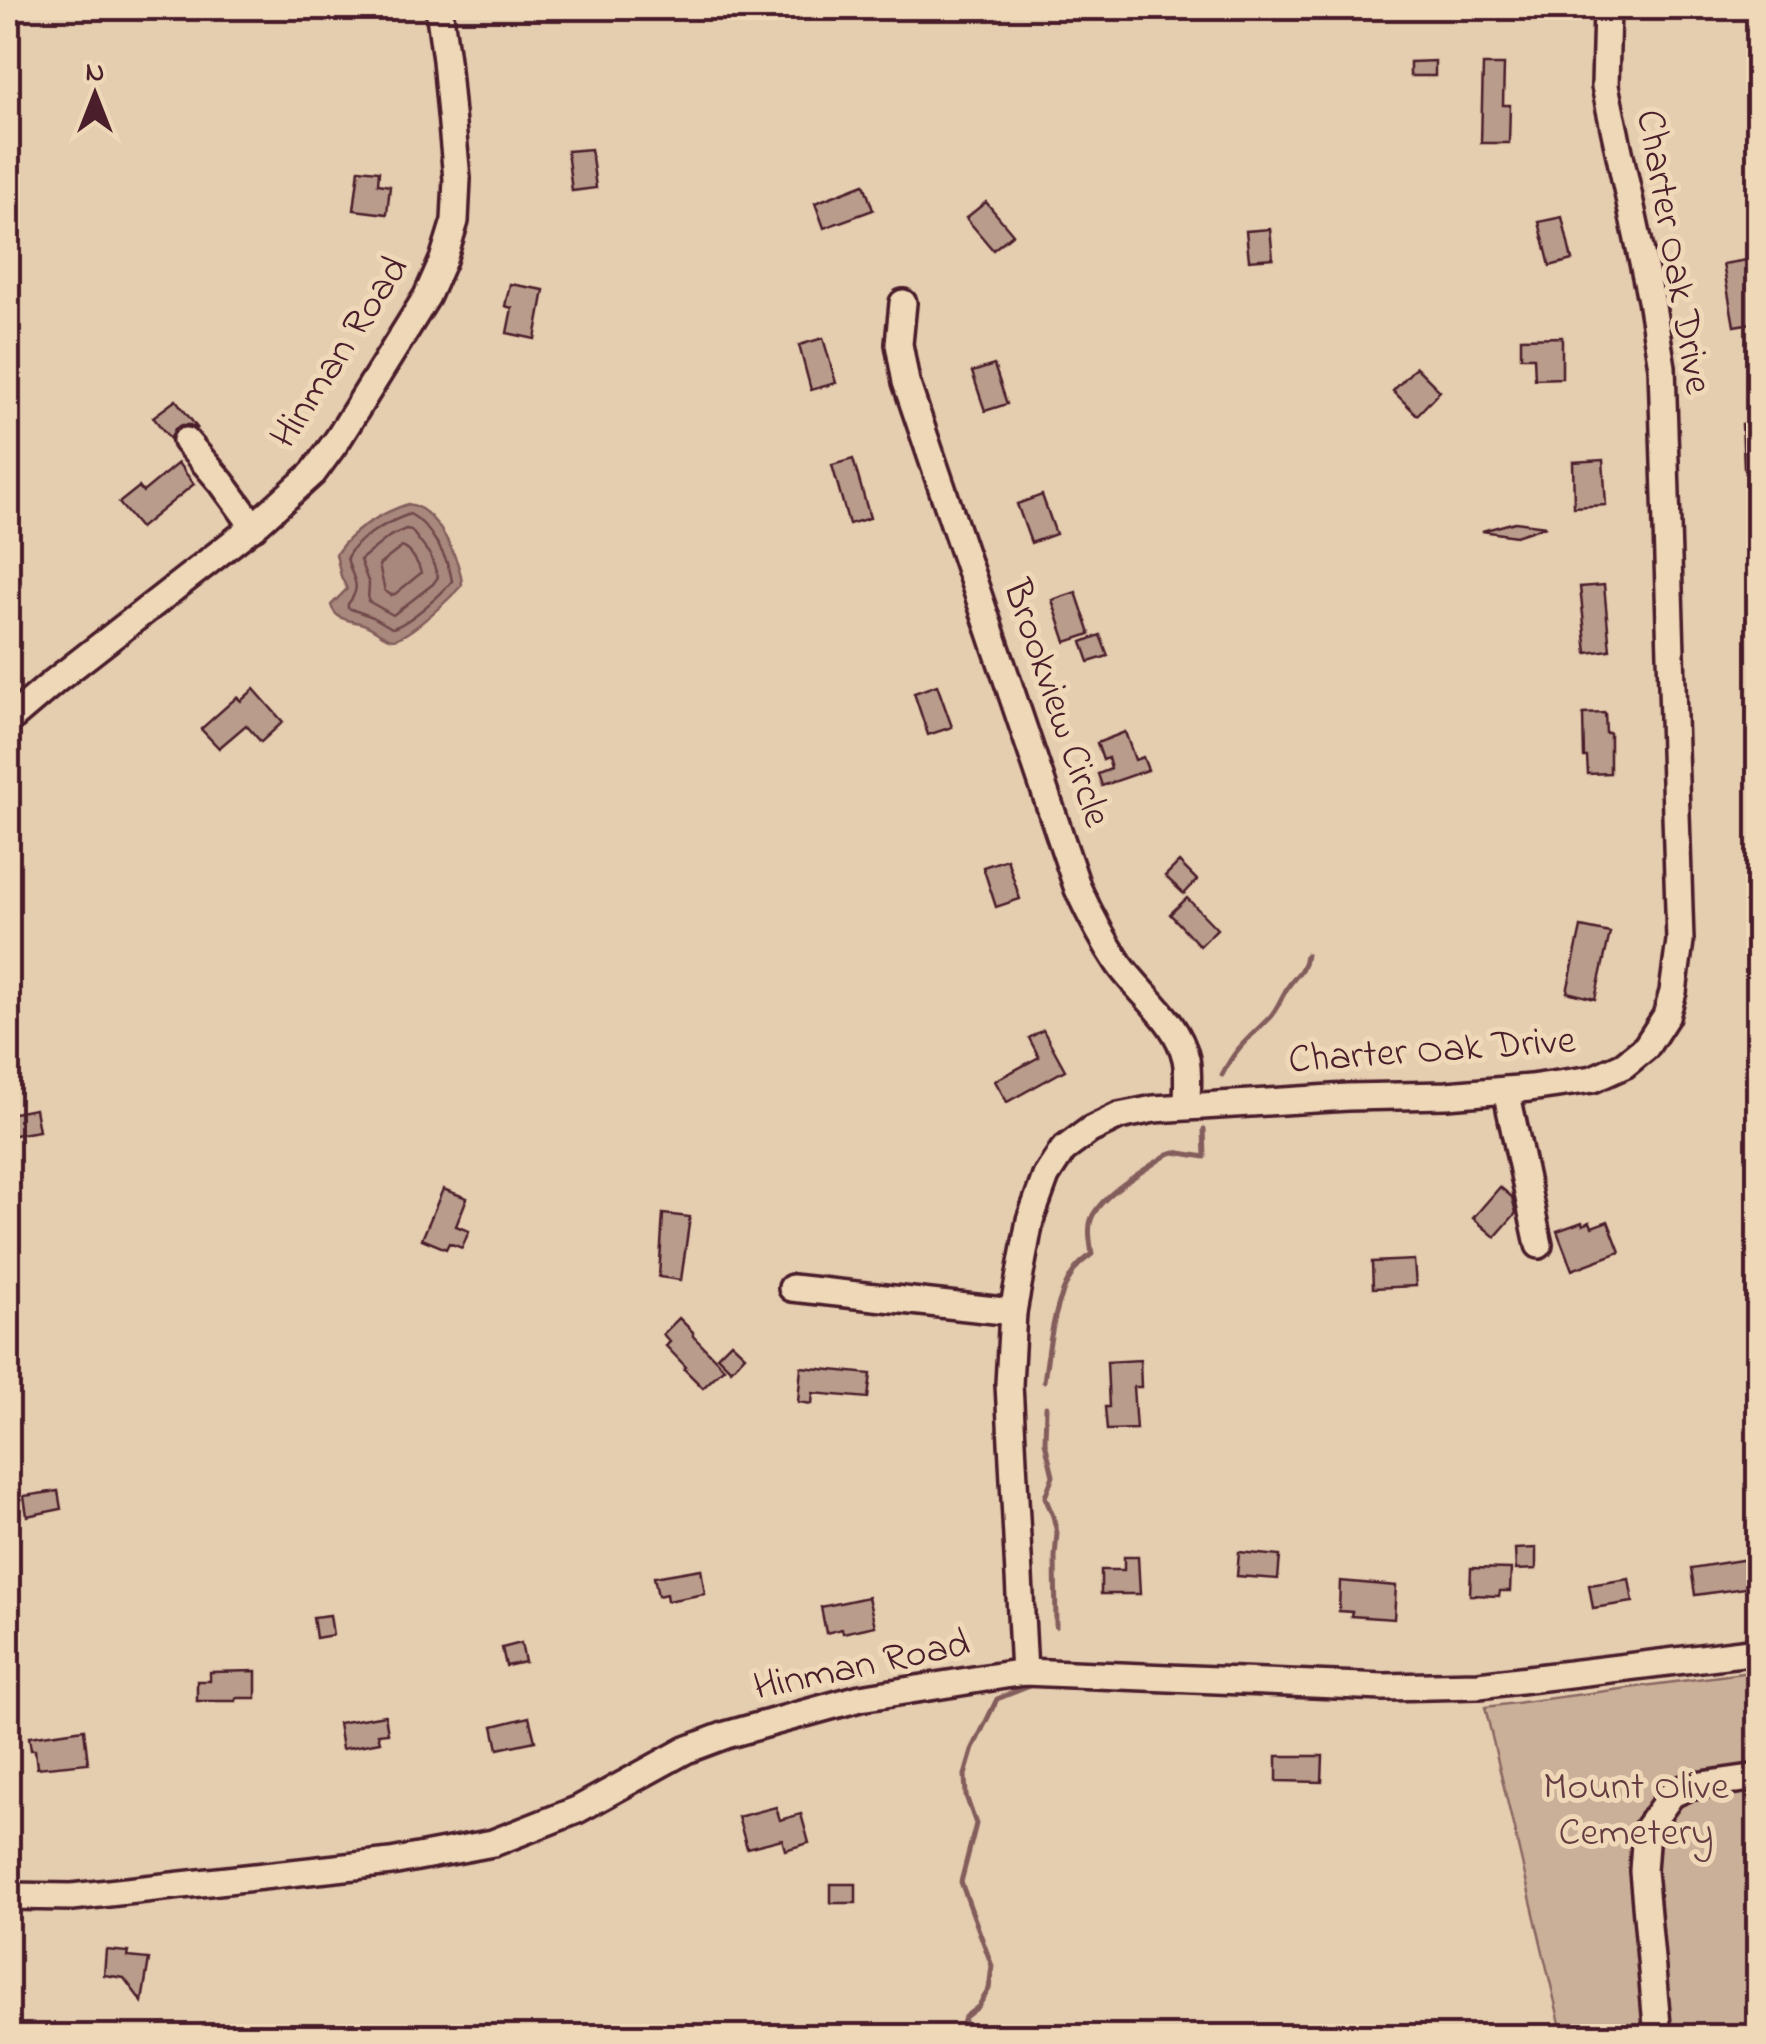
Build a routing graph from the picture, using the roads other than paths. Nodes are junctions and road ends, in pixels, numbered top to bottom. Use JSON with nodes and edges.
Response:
{"nodes":[{"id":1,"x":439,"y":8,"type":"edge"},
{"id":2,"x":1608,"y":8,"type":"edge"},
{"id":3,"x":903,"y":303,"type":"dead end"},
{"id":4,"x":186,"y":441,"type":"dead end"},
{"id":5,"x":254,"y":527,"type":"junction"},
{"id":6,"x":8,"y":721,"type":"edge"},
{"id":7,"x":1506,"y":1090,"type":"junction"},
{"id":8,"x":1187,"y":1106,"type":"junction"},
{"id":9,"x":1538,"y":1245,"type":"dead end"},
{"id":10,"x":792,"y":1288,"type":"dead end"},
{"id":11,"x":1013,"y":1312,"type":"junction"},
{"id":12,"x":1758,"y":1651,"type":"edge"},
{"id":13,"x":1024,"y":1672,"type":"junction"},
{"id":14,"x":1758,"y":1778,"type":"edge"},
{"id":15,"x":8,"y":1896,"type":"edge"},
{"id":16,"x":1658,"y":2036,"type":"edge"}],
"edges":[{"from":1,"to":5,"type":"street","name":"Hinman Road"},
{"from":2,"to":7,"type":"street","name":"Charter Oak Drive"},
{"from":3,"to":8,"type":"street","name":"Brookview Circle"},
{"from":4,"to":5,"type":"street"},
{"from":5,"to":6,"type":"street","name":"Hinman Road"},
{"from":7,"to":8,"type":"street","name":"Charter Oak Drive"},
{"from":7,"to":9,"type":"street"},
{"from":8,"to":11,"type":"street","name":"Charter Oak Drive"},
{"from":10,"to":11,"type":"street"},
{"from":11,"to":13,"type":"street","name":"Charter Oak Drive"},
{"from":12,"to":13,"type":"street","name":"Hinman Road"},
{"from":13,"to":15,"type":"street","name":"Hinman Road"},
{"from":14,"to":16,"type":"street"}]}
